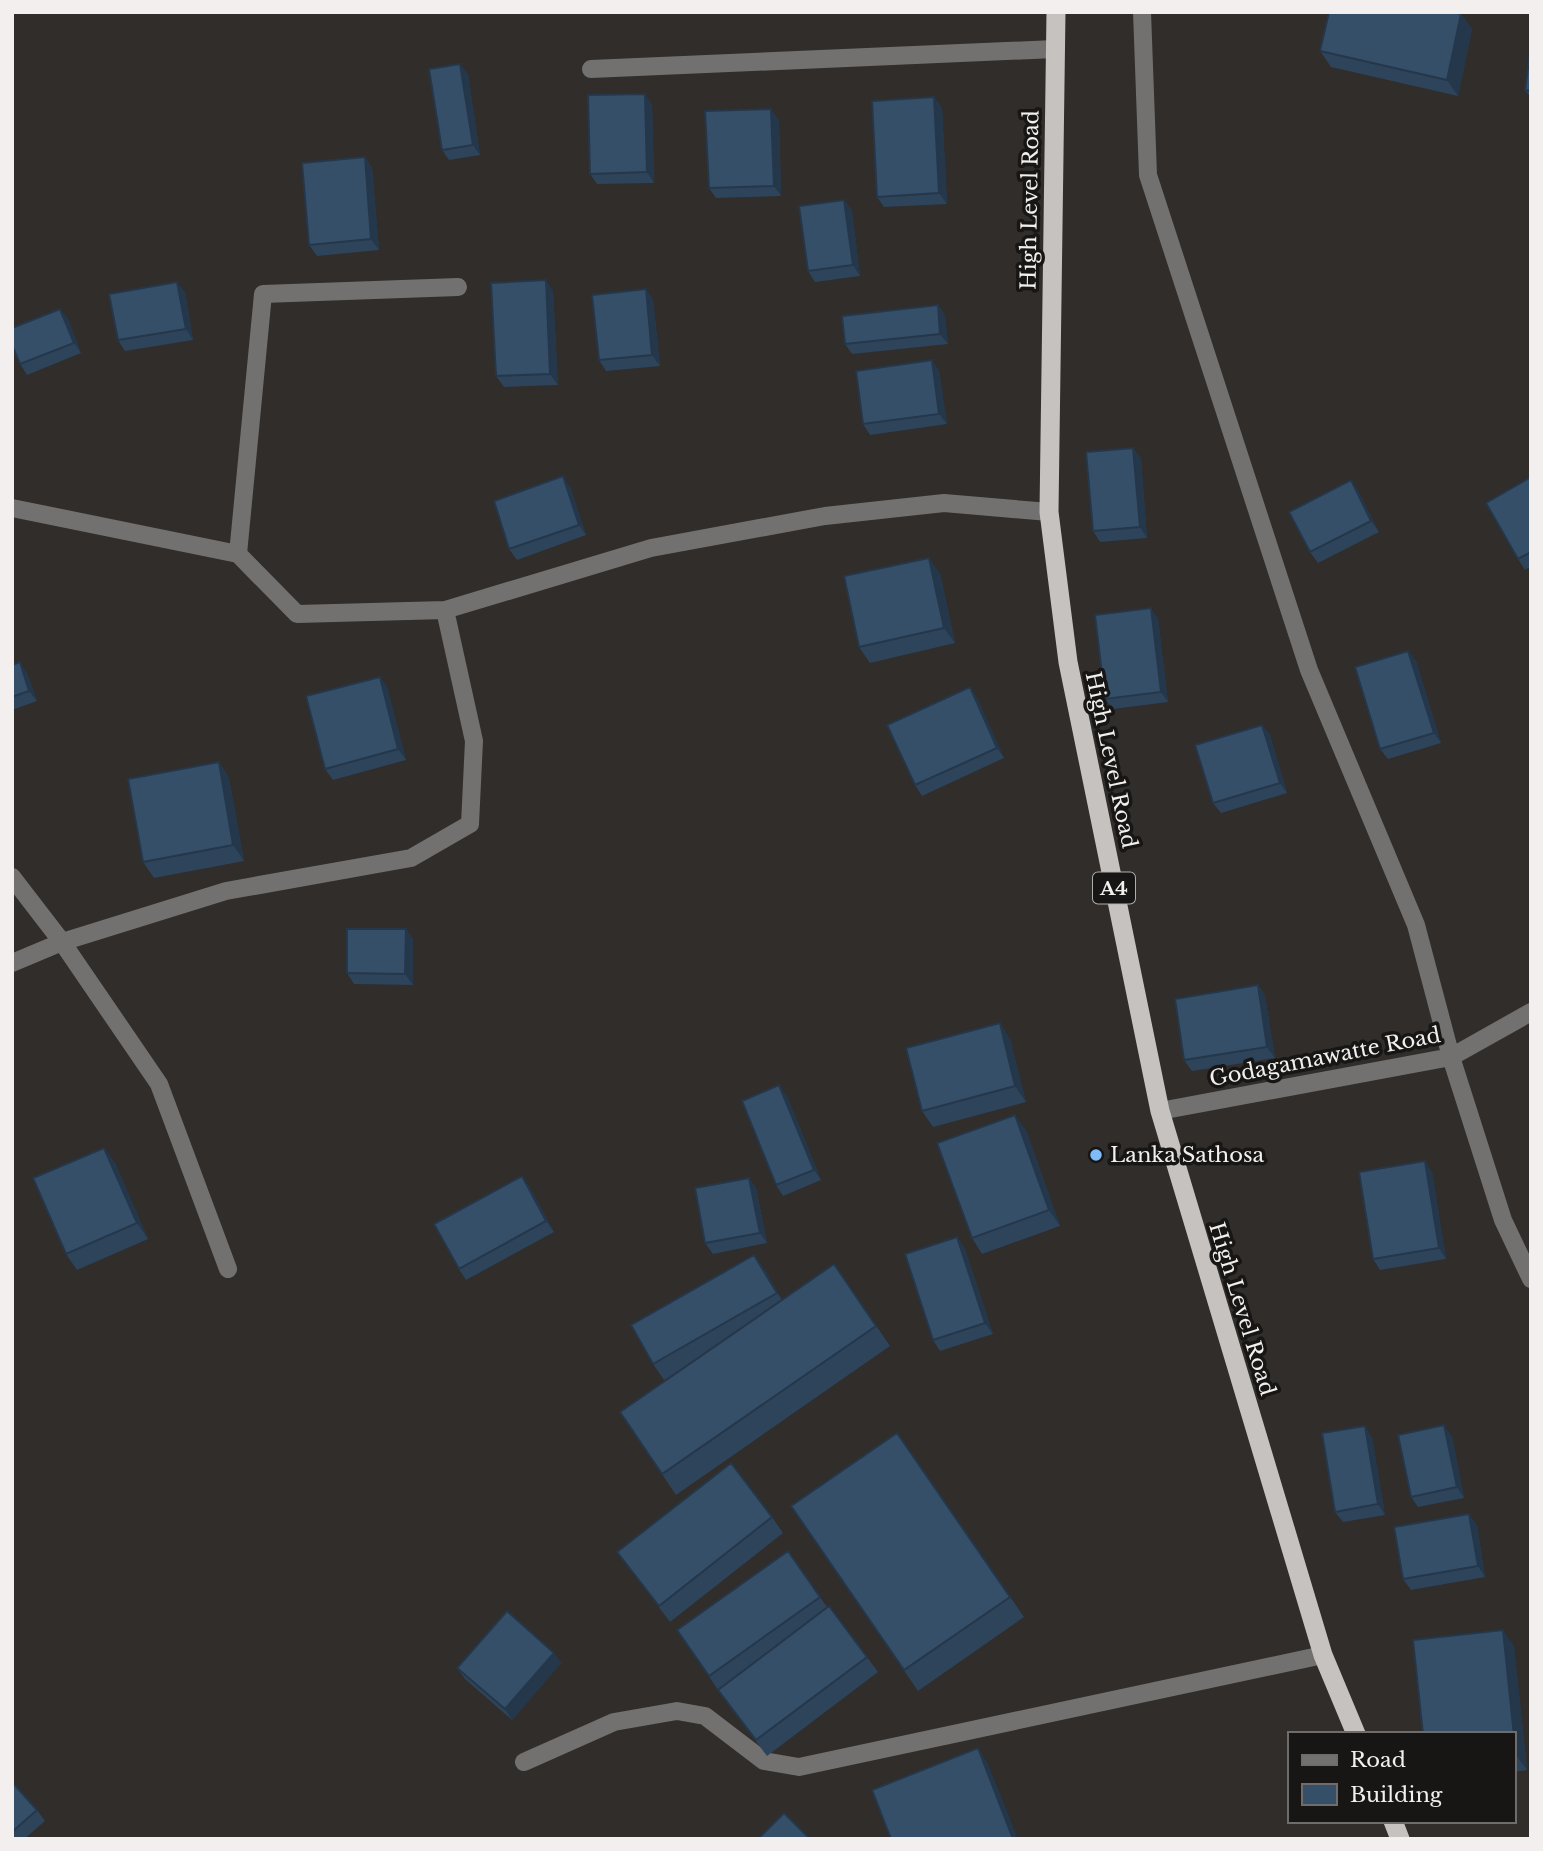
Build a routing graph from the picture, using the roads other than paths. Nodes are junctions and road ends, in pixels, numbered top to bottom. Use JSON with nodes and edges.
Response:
{"nodes":[{"id":1,"x":1055,"y":12,"type":"edge"},
{"id":2,"x":1142,"y":12,"type":"edge"},
{"id":3,"x":1055,"y":49,"type":"junction"},
{"id":4,"x":591,"y":69,"type":"dead end"},
{"id":5,"x":458,"y":287,"type":"dead end"},
{"id":6,"x":12,"y":508,"type":"edge"},
{"id":7,"x":1049,"y":512,"type":"junction"},
{"id":8,"x":238,"y":554,"type":"junction"},
{"id":9,"x":445,"y":610,"type":"junction"},
{"id":10,"x":12,"y":877,"type":"edge"},
{"id":11,"x":62,"y":943,"type":"junction"},
{"id":12,"x":12,"y":963,"type":"edge"},
{"id":13,"x":1531,"y":1012,"type":"edge"},
{"id":14,"x":1451,"y":1057,"type":"junction"},
{"id":15,"x":1160,"y":1111,"type":"junction"},
{"id":16,"x":228,"y":1269,"type":"dead end"},
{"id":17,"x":1531,"y":1279,"type":"edge"},
{"id":18,"x":1323,"y":1655,"type":"junction"},
{"id":19,"x":1355,"y":1732,"type":"edge"},
{"id":20,"x":524,"y":1762,"type":"dead end"}],
"edges":[{"from":1,"to":3,"type":"highway","name":"High Level Road","number":"A4"},
{"from":2,"to":14,"type":"street"},
{"from":3,"to":4,"type":"street"},
{"from":3,"to":7,"type":"highway","name":"High Level Road","number":"A4"},
{"from":5,"to":8,"type":"street"},
{"from":6,"to":8,"type":"street"},
{"from":7,"to":9,"type":"street"},
{"from":7,"to":15,"type":"highway","name":"High Level Road","number":"A4"},
{"from":8,"to":9,"type":"street"},
{"from":9,"to":11,"type":"street"},
{"from":10,"to":11,"type":"street"},
{"from":11,"to":12,"type":"street"},
{"from":11,"to":16,"type":"street"},
{"from":13,"to":14,"type":"street","name":"Godagamawatte Road"},
{"from":14,"to":15,"type":"street","name":"Godagamawatte Road"},
{"from":14,"to":17,"type":"street"},
{"from":15,"to":18,"type":"highway","name":"High Level Road","number":"A4"},
{"from":18,"to":19,"type":"highway","name":"High Level Road","number":"A4"},
{"from":18,"to":20,"type":"street"}]}
